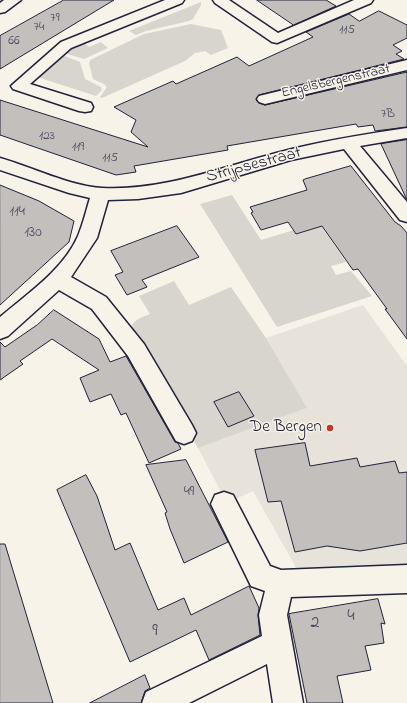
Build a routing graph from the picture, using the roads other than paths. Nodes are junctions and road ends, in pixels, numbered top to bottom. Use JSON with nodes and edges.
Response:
{"nodes":[{"id":1,"x":14,"y":0,"type":"edge"},
{"id":2,"x":177,"y":0,"type":"edge"},
{"id":3,"x":220,"y":0,"type":"edge"},
{"id":4,"x":366,"y":0,"type":"edge"},
{"id":5,"x":0,"y":9,"type":"edge"},
{"id":6,"x":407,"y":65,"type":"edge"},
{"id":7,"x":265,"y":99,"type":"dead end"},
{"id":8,"x":85,"y":107,"type":"dead end"},
{"id":9,"x":407,"y":133,"type":"edge"},
{"id":10,"x":349,"y":142,"type":"junction"},
{"id":11,"x":0,"y":164,"type":"edge"},
{"id":12,"x":101,"y":194,"type":"junction"},
{"id":13,"x":407,"y":215,"type":"edge"},
{"id":14,"x":58,"y":279,"type":"junction"},
{"id":15,"x":0,"y":330,"type":"edge"},
{"id":16,"x":184,"y":433,"type":"dead end"},
{"id":17,"x":224,"y":504,"type":"dead end"},
{"id":18,"x":407,"y":579,"type":"edge"},
{"id":19,"x":281,"y":584,"type":"junction"},
{"id":20,"x":277,"y":644,"type":"junction"},
{"id":21,"x":157,"y":703,"type":"edge"},
{"id":22,"x":288,"y":703,"type":"edge"}],
"edges":[{"from":1,"to":5,"type":"street"},
{"from":2,"to":8,"type":"street"},
{"from":3,"to":4,"type":"street"},
{"from":6,"to":7,"type":"street","name":"Engelsbergenstraat"},
{"from":9,"to":10,"type":"street","name":"Strijpsestraat"},
{"from":10,"to":12,"type":"street","name":"Strijpsestraat"},
{"from":10,"to":13,"type":"street"},
{"from":11,"to":12,"type":"street","name":"Strijpsestraat"},
{"from":12,"to":14,"type":"street"},
{"from":14,"to":15,"type":"street"},
{"from":14,"to":16,"type":"street"},
{"from":17,"to":19,"type":"street"},
{"from":18,"to":19,"type":"street"},
{"from":19,"to":20,"type":"street"},
{"from":20,"to":21,"type":"street"},
{"from":20,"to":22,"type":"street"}]}
